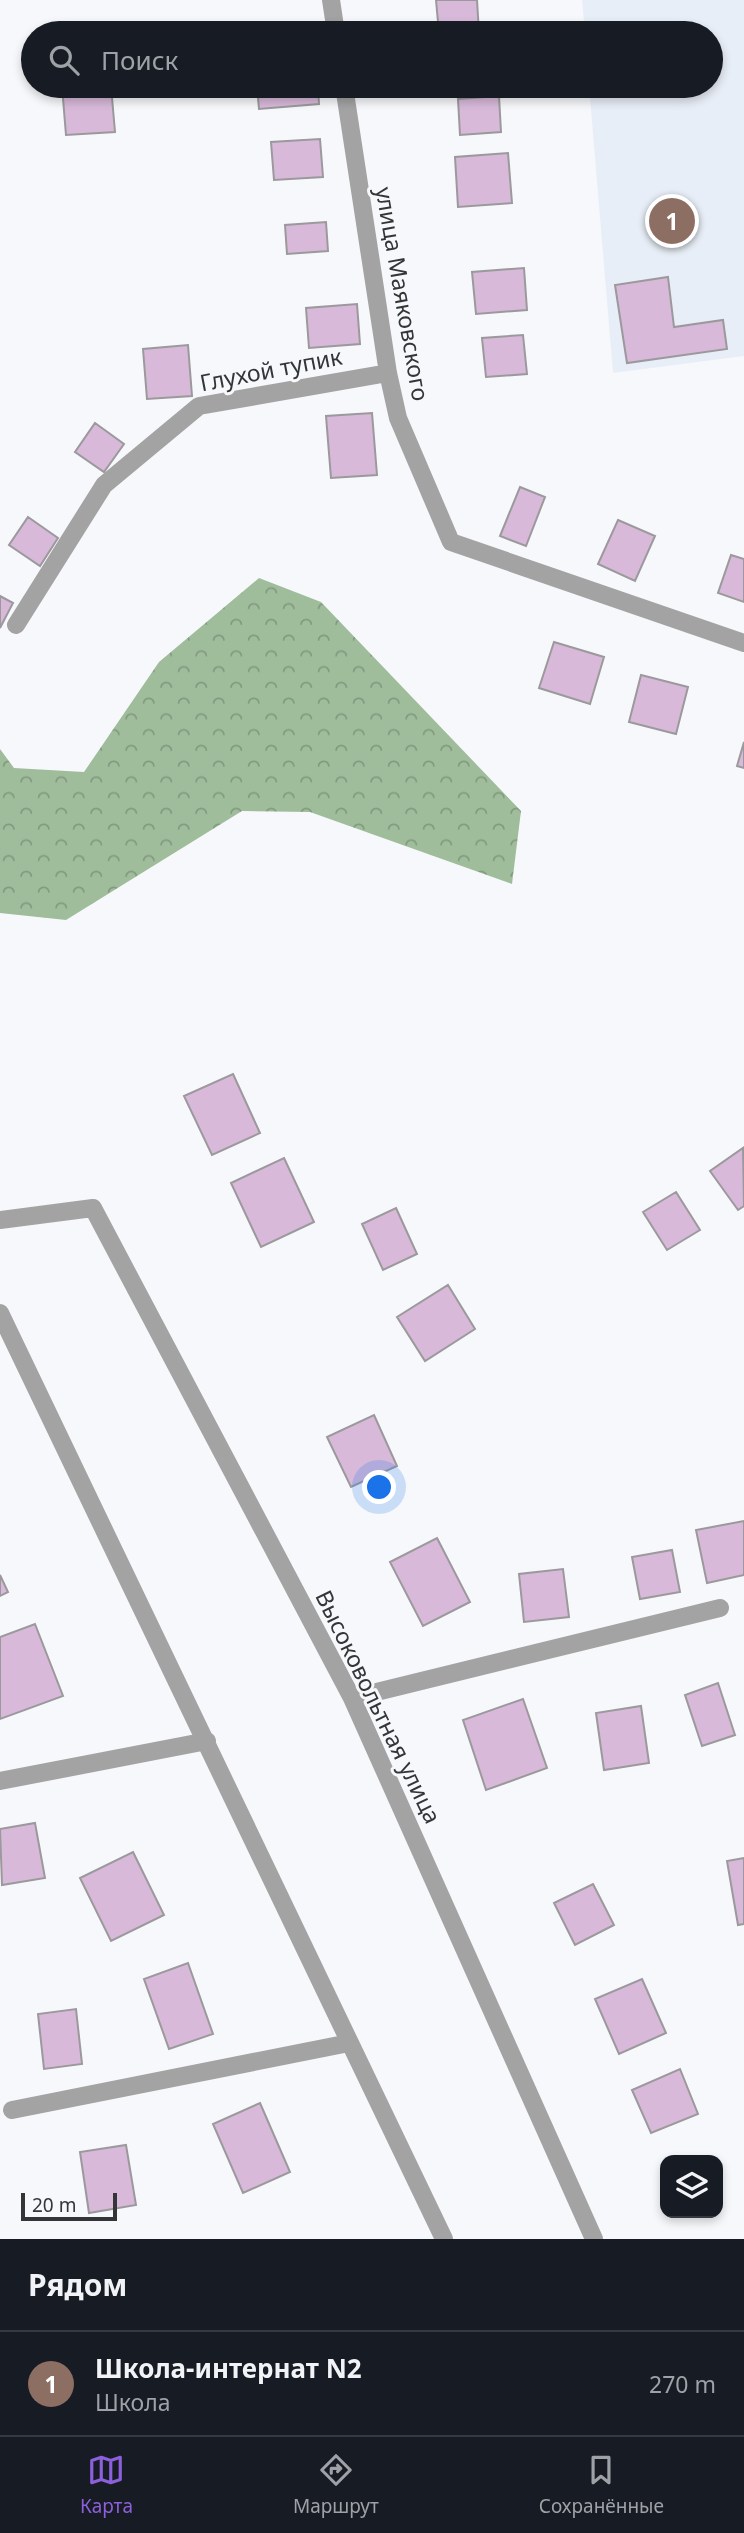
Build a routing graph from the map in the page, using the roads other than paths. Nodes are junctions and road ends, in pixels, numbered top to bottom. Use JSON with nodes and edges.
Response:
{"nodes":[{"id":1,"x":331,"y":0,"type":"edge"},
{"id":2,"x":334,"y":21,"type":"edge"},
{"id":3,"x":346,"y":98,"type":"edge"},
{"id":4,"x":388,"y":373,"type":"junction"},
{"id":5,"x":16,"y":625,"type":"dead end"},
{"id":6,"x":744,"y":643,"type":"edge"},
{"id":7,"x":0,"y":1220,"type":"edge"},
{"id":8,"x":0,"y":1313,"type":"edge"},
{"id":9,"x":720,"y":1608,"type":"dead end"},
{"id":10,"x":352,"y":1699,"type":"junction"},
{"id":11,"x":207,"y":1741,"type":"junction"},
{"id":12,"x":0,"y":1781,"type":"edge"},
{"id":13,"x":349,"y":2043,"type":"junction"},
{"id":14,"x":12,"y":2110,"type":"dead end"},
{"id":15,"x":444,"y":2239,"type":"edge"},
{"id":16,"x":594,"y":2239,"type":"edge"}],
"edges":[{"from":1,"to":2,"type":"street"},
{"from":3,"to":4,"type":"street","name":"улица Маяковского"},
{"from":4,"to":5,"type":"street","name":"Глухой тупик"},
{"from":4,"to":6,"type":"street","name":"улица Маяковского"},
{"from":7,"to":10,"type":"street","name":"Высоковольтная улица"},
{"from":8,"to":11,"type":"street"},
{"from":9,"to":10,"type":"street"},
{"from":10,"to":16,"type":"street","name":"Высоковольтная улица"},
{"from":11,"to":12,"type":"street"},
{"from":11,"to":13,"type":"street"},
{"from":13,"to":14,"type":"street"},
{"from":13,"to":15,"type":"street"}]}
